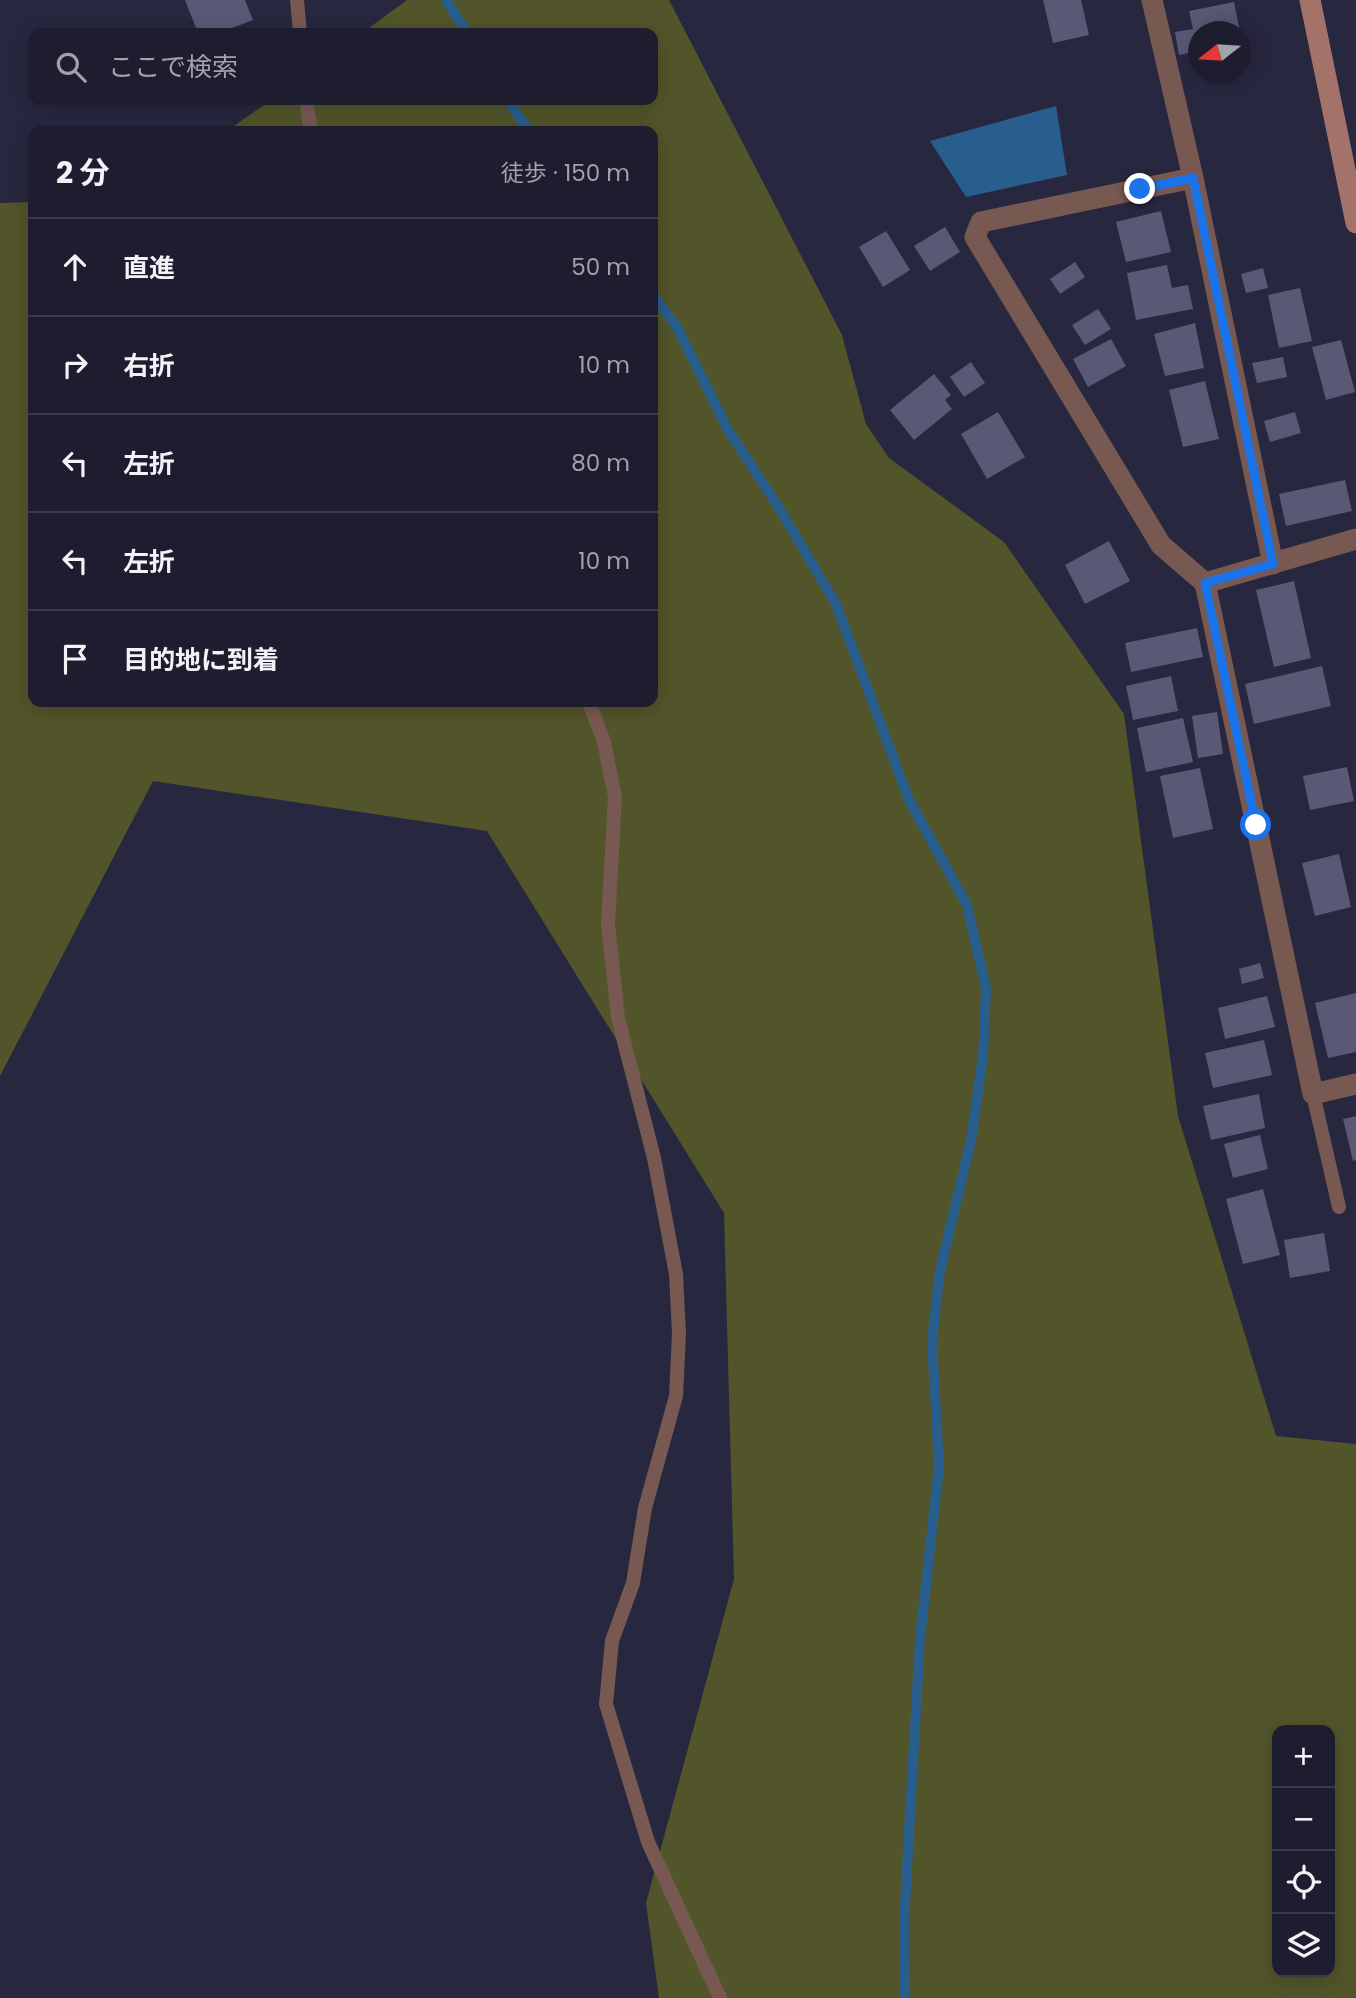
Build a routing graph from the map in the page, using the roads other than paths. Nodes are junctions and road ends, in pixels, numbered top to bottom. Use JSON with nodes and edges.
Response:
{"nodes":[{"id":1,"x":297,"y":0,"type":"edge"},
{"id":2,"x":1152,"y":0,"type":"edge"},
{"id":3,"x":1310,"y":0,"type":"edge"},
{"id":4,"x":300,"y":28,"type":"edge"},
{"id":5,"x":307,"y":105,"type":"edge"},
{"id":6,"x":309,"y":126,"type":"edge"},
{"id":7,"x":1193,"y":178,"type":"junction"},
{"id":8,"x":1356,"y":223,"type":"edge"},
{"id":9,"x":1356,"y":539,"type":"edge"},
{"id":10,"x":1273,"y":564,"type":"junction"},
{"id":11,"x":1205,"y":583,"type":"junction"},
{"id":12,"x":591,"y":707,"type":"edge"},
{"id":13,"x":1356,"y":1084,"type":"edge"},
{"id":14,"x":1313,"y":1094,"type":"junction"},
{"id":15,"x":1339,"y":1207,"type":"dead end"},
{"id":16,"x":720,"y":1998,"type":"edge"}],
"edges":[{"from":1,"to":4,"type":"lane"},
{"from":2,"to":7,"type":"street"},
{"from":3,"to":8,"type":"street"},
{"from":5,"to":6,"type":"lane"},
{"from":7,"to":10,"type":"street"},
{"from":7,"to":11,"type":"street"},
{"from":9,"to":10,"type":"street"},
{"from":10,"to":11,"type":"street"},
{"from":11,"to":14,"type":"street"},
{"from":12,"to":16,"type":"lane"},
{"from":13,"to":14,"type":"street"},
{"from":14,"to":15,"type":"lane"}]}
